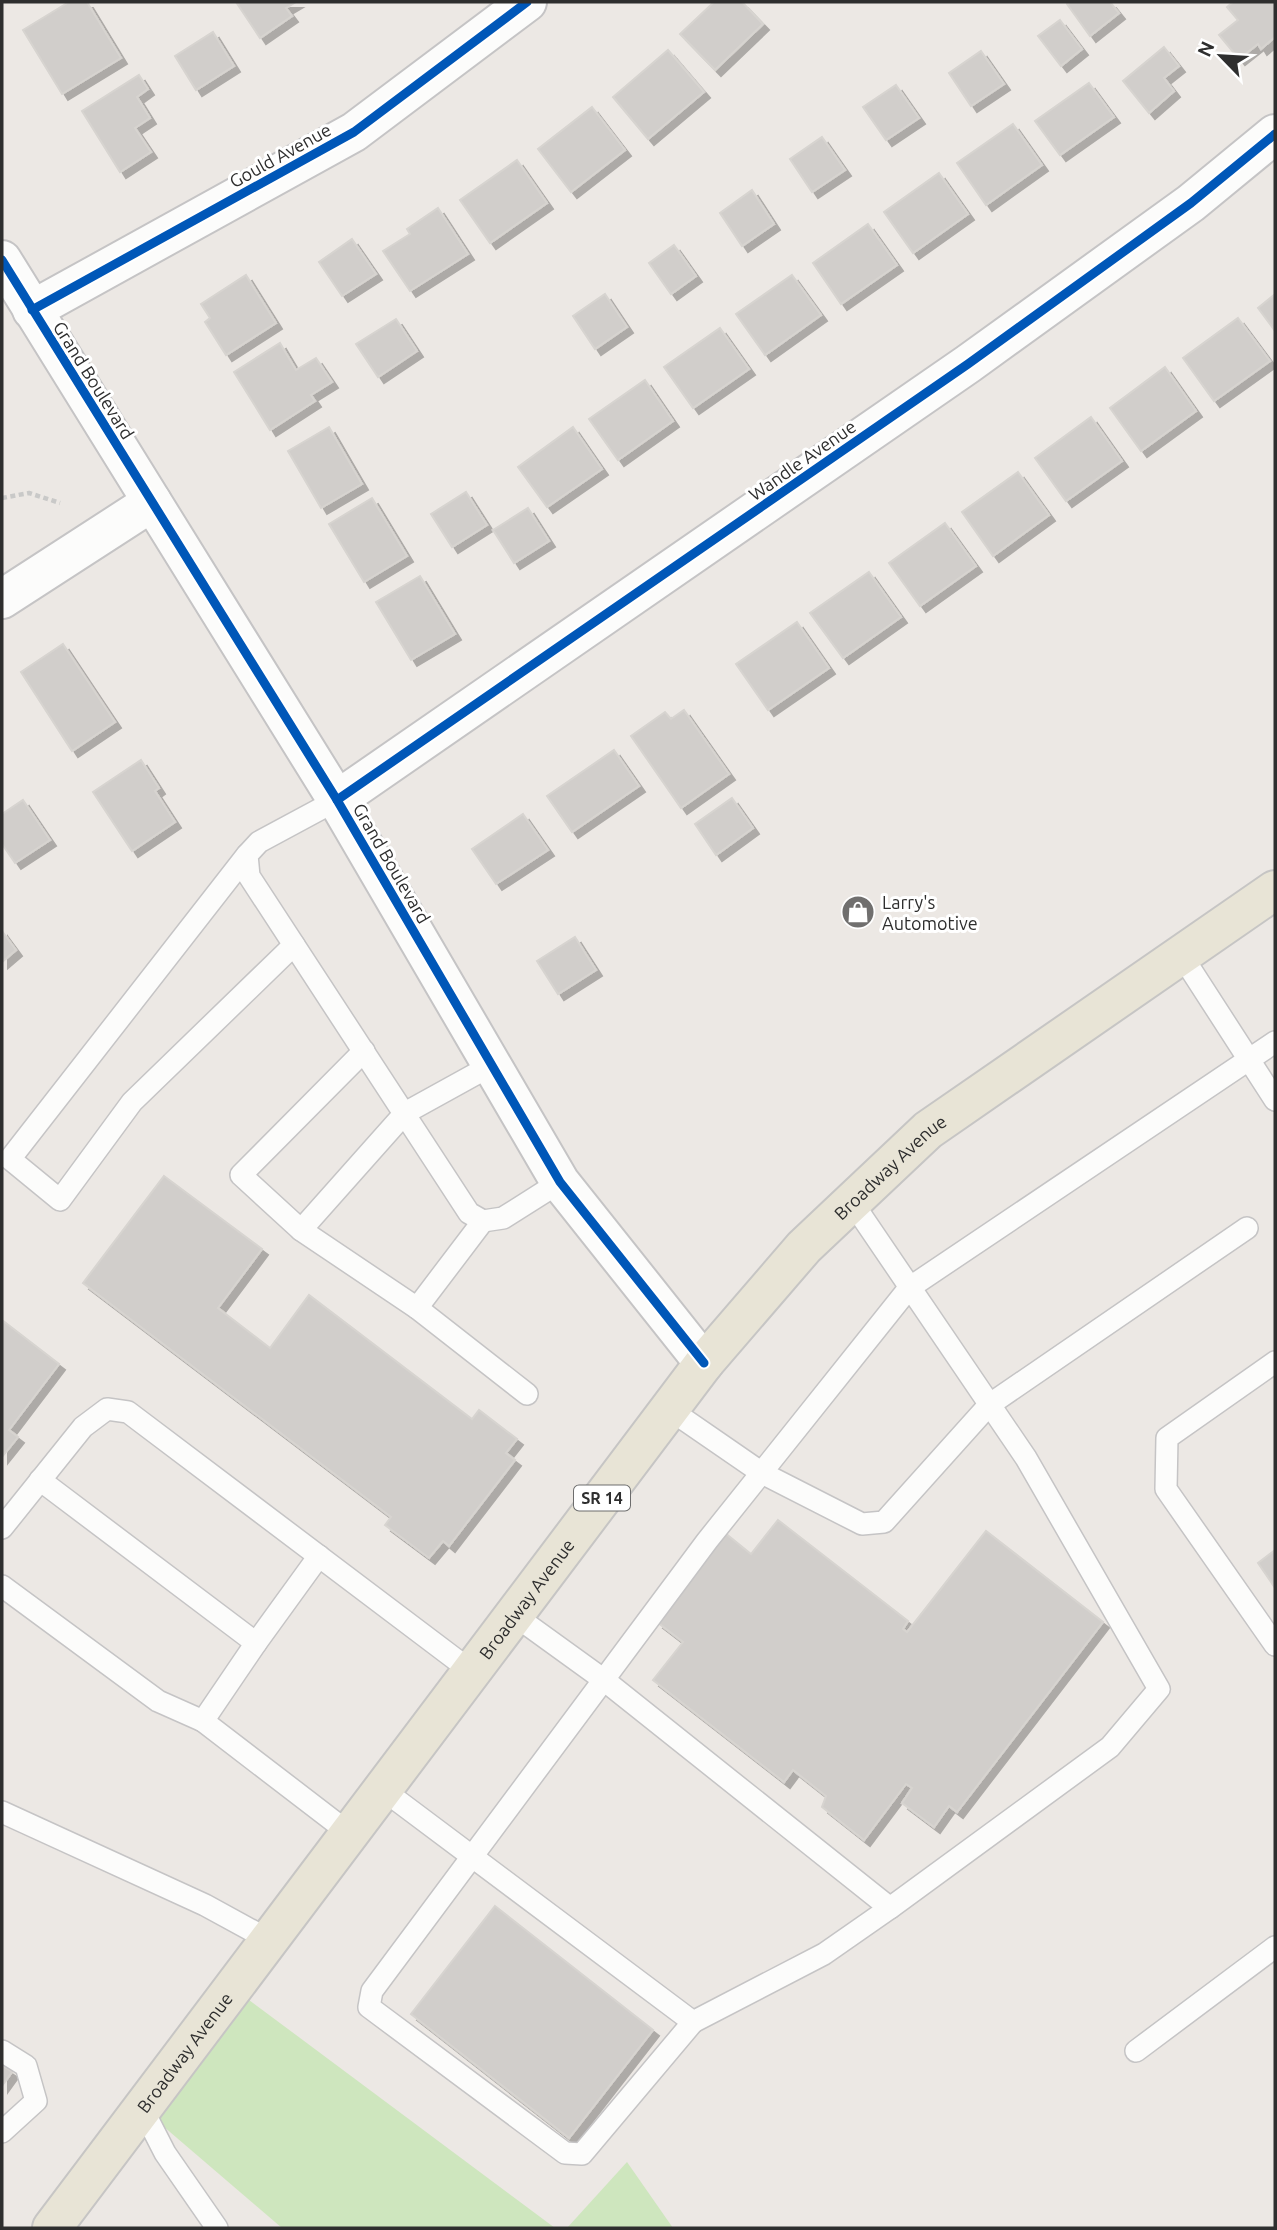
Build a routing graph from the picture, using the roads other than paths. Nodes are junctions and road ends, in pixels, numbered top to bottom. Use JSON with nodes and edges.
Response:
{"nodes":[{"id":1,"x":527,"y":2,"type":"edge"},
{"id":2,"x":1275,"y":134,"type":"edge"},
{"id":3,"x":2,"y":260,"type":"edge"},
{"id":4,"x":32,"y":310,"type":"junction"},
{"id":5,"x":152,"y":502,"type":"junction"},
{"id":6,"x":2,"y":599,"type":"edge"},
{"id":7,"x":337,"y":800,"type":"junction"},
{"id":8,"x":247,"y":855,"type":"junction"},
{"id":9,"x":1275,"y":890,"type":"edge"},
{"id":10,"x":295,"y":945,"type":"junction"},
{"id":11,"x":1182,"y":956,"type":"junction"},
{"id":12,"x":1275,"y":1042,"type":"edge"},
{"id":13,"x":364,"y":1051,"type":"junction"},
{"id":14,"x":1250,"y":1060,"type":"junction"},
{"id":15,"x":492,"y":1065,"type":"junction"},
{"id":16,"x":1275,"y":1100,"type":"edge"},
{"id":17,"x":405,"y":1113,"type":"junction"},
{"id":18,"x":560,"y":1182,"type":"junction"},
{"id":19,"x":852,"y":1202,"type":"junction"},
{"id":20,"x":483,"y":1221,"type":"junction"},
{"id":21,"x":1247,"y":1228,"type":"dead end"},
{"id":22,"x":301,"y":1230,"type":"junction"},
{"id":23,"x":909,"y":1288,"type":"junction"},
{"id":24,"x":417,"y":1308,"type":"junction"},
{"id":25,"x":1275,"y":1362,"type":"edge"},
{"id":26,"x":704,"y":1363,"type":"junction"},
{"id":27,"x":527,"y":1394,"type":"dead end"},
{"id":28,"x":989,"y":1405,"type":"junction"},
{"id":29,"x":669,"y":1409,"type":"junction"},
{"id":30,"x":762,"y":1473,"type":"junction"},
{"id":31,"x":40,"y":1480,"type":"junction"},
{"id":32,"x":2,"y":1528,"type":"edge"},
{"id":33,"x":319,"y":1556,"type":"junction"},
{"id":34,"x":2,"y":1586,"type":"edge"},
{"id":35,"x":514,"y":1615,"type":"junction"},
{"id":36,"x":256,"y":1643,"type":"junction"},
{"id":37,"x":1275,"y":1644,"type":"edge"},
{"id":38,"x":471,"y":1671,"type":"junction"},
{"id":39,"x":604,"y":1680,"type":"junction"},
{"id":40,"x":204,"y":1721,"type":"junction"},
{"id":41,"x":382,"y":1789,"type":"junction"},
{"id":42,"x":2,"y":1812,"type":"edge"},
{"id":43,"x":349,"y":1833,"type":"junction"},
{"id":44,"x":472,"y":1856,"type":"junction"},
{"id":45,"x":890,"y":1908,"type":"junction"},
{"id":46,"x":269,"y":1940,"type":"junction"},
{"id":47,"x":1275,"y":1947,"type":"edge"},
{"id":48,"x":693,"y":2022,"type":"junction"},
{"id":49,"x":2,"y":2051,"type":"edge"},
{"id":50,"x":1136,"y":2051,"type":"dead end"},
{"id":51,"x":142,"y":2108,"type":"junction"},
{"id":52,"x":2,"y":2132,"type":"edge"},
{"id":53,"x":51,"y":2228,"type":"edge"},
{"id":54,"x":217,"y":2228,"type":"edge"}],
"edges":[{"from":1,"to":4,"type":"street","name":"Gould Avenue"},
{"from":2,"to":7,"type":"street","name":"Wandle Avenue"},
{"from":3,"to":4,"type":"street","name":"Grand Boulevard"},
{"from":4,"to":5,"type":"street","name":"Grand Boulevard"},
{"from":5,"to":6,"type":"street"},
{"from":5,"to":7,"type":"street","name":"Grand Boulevard"},
{"from":7,"to":8,"type":"lane"},
{"from":7,"to":15,"type":"street","name":"Grand Boulevard"},
{"from":8,"to":10,"type":"lane"},
{"from":8,"to":10,"type":"lane"},
{"from":9,"to":11,"type":"main road","name":"Broadway Avenue","number":"SR 14"},
{"from":10,"to":13,"type":"lane"},
{"from":11,"to":14,"type":"lane"},
{"from":11,"to":19,"type":"main road","name":"Broadway Avenue","number":"SR 14"},
{"from":12,"to":14,"type":"lane"},
{"from":13,"to":17,"type":"lane"},
{"from":13,"to":22,"type":"lane"},
{"from":14,"to":16,"type":"lane"},
{"from":14,"to":23,"type":"lane"},
{"from":15,"to":17,"type":"lane"},
{"from":15,"to":18,"type":"street","name":"Grand Boulevard"},
{"from":17,"to":20,"type":"lane"},
{"from":17,"to":22,"type":"lane"},
{"from":18,"to":20,"type":"lane"},
{"from":18,"to":26,"type":"street","name":"Grand Boulevard"},
{"from":19,"to":23,"type":"lane"},
{"from":19,"to":26,"type":"main road","name":"Broadway Avenue","number":"SR 14"},
{"from":20,"to":24,"type":"lane"},
{"from":21,"to":28,"type":"lane"},
{"from":22,"to":24,"type":"lane"},
{"from":23,"to":28,"type":"lane"},
{"from":23,"to":30,"type":"lane"},
{"from":24,"to":27,"type":"lane"},
{"from":25,"to":37,"type":"lane"},
{"from":26,"to":29,"type":"main road","name":"Broadway Avenue","number":"SR 14"},
{"from":28,"to":30,"type":"lane"},
{"from":28,"to":45,"type":"lane"},
{"from":29,"to":30,"type":"lane"},
{"from":29,"to":35,"type":"main road","name":"Broadway Avenue","number":"SR 14"},
{"from":30,"to":39,"type":"lane"},
{"from":31,"to":32,"type":"lane"},
{"from":31,"to":33,"type":"lane"},
{"from":31,"to":36,"type":"lane"},
{"from":33,"to":36,"type":"lane"},
{"from":33,"to":38,"type":"lane"},
{"from":34,"to":40,"type":"lane"},
{"from":35,"to":38,"type":"main road","name":"Broadway Avenue","number":"SR 14"},
{"from":35,"to":39,"type":"lane"},
{"from":36,"to":40,"type":"lane"},
{"from":38,"to":41,"type":"main road","name":"Broadway Avenue","number":"SR 14"},
{"from":39,"to":44,"type":"lane"},
{"from":39,"to":45,"type":"lane"},
{"from":40,"to":43,"type":"lane"},
{"from":41,"to":43,"type":"main road","name":"Broadway Avenue","number":"SR 14"},
{"from":41,"to":44,"type":"lane"},
{"from":42,"to":46,"type":"lane"},
{"from":43,"to":46,"type":"main road","name":"Broadway Avenue","number":"SR 14"},
{"from":44,"to":48,"type":"lane"},
{"from":44,"to":48,"type":"lane"},
{"from":45,"to":48,"type":"lane"},
{"from":46,"to":51,"type":"main road","name":"Broadway Avenue","number":"SR 14"},
{"from":47,"to":50,"type":"lane"},
{"from":49,"to":52,"type":"lane"},
{"from":51,"to":53,"type":"main road","name":"Broadway Avenue","number":"SR 14"},
{"from":51,"to":54,"type":"lane"}]}
